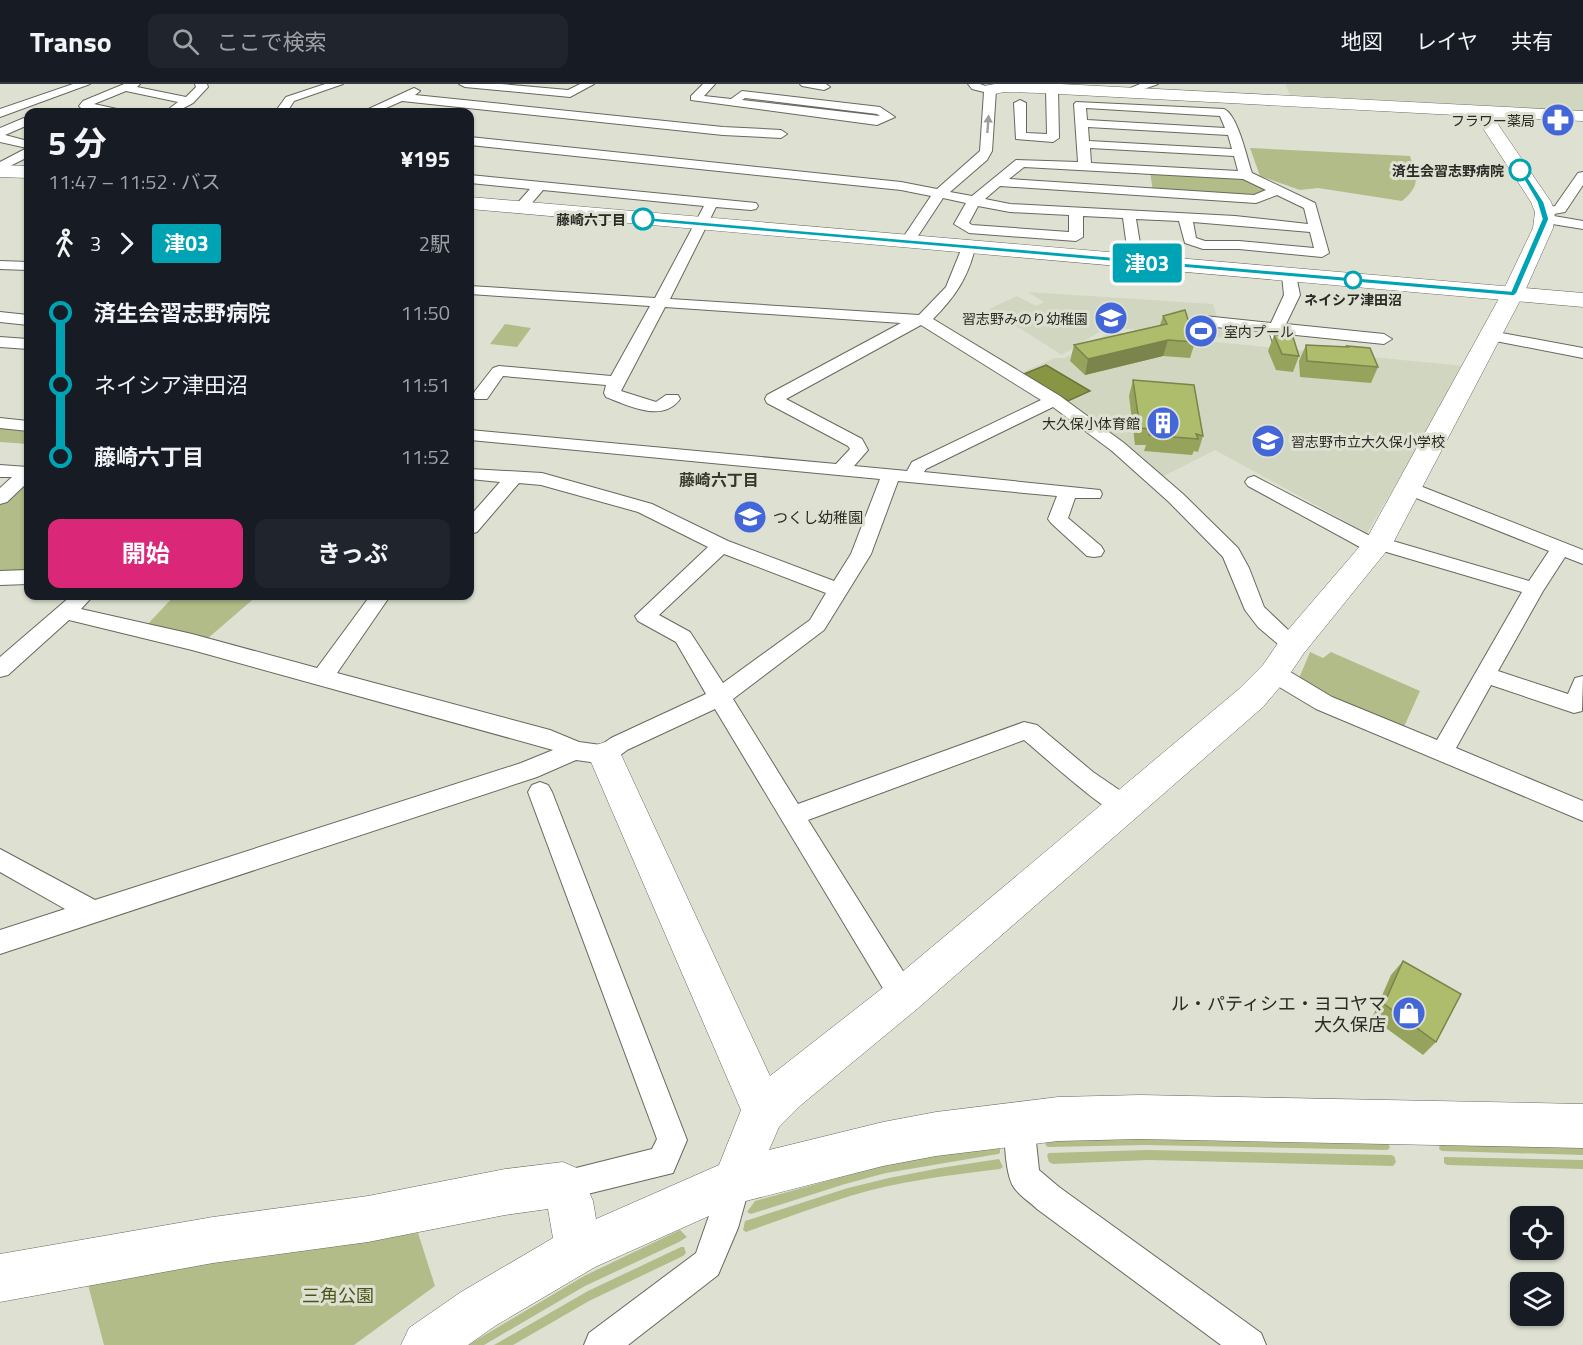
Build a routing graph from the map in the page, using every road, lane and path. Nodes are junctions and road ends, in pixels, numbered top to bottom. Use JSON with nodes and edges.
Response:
{"nodes":[{"id":1,"x":84,"y":84,"type":"edge"},
{"id":2,"x":201,"y":84,"type":"edge"},
{"id":3,"x":337,"y":84,"type":"edge"},
{"id":4,"x":429,"y":84,"type":"edge"},
{"id":5,"x":465,"y":84,"type":"edge"},
{"id":6,"x":588,"y":84,"type":"edge"},
{"id":7,"x":709,"y":84,"type":"edge"},
{"id":8,"x":806,"y":84,"type":"edge"},
{"id":9,"x":1152,"y":84,"type":"edge"},
{"id":10,"x":131,"y":86,"type":"edge"},
{"id":11,"x":824,"y":87,"type":"dead end"},
{"id":12,"x":1127,"y":92,"type":"junction"},
{"id":13,"x":400,"y":97,"type":"junction"},
{"id":14,"x":1020,"y":97,"type":"edge"},
{"id":15,"x":189,"y":102,"type":"junction"},
{"id":16,"x":733,"y":104,"type":"junction"},
{"id":17,"x":94,"y":108,"type":"edge"},
{"id":18,"x":176,"y":108,"type":"edge"},
{"id":19,"x":284,"y":108,"type":"edge"},
{"id":20,"x":377,"y":108,"type":"edge"},
{"id":21,"x":1481,"y":111,"type":"junction"},
{"id":22,"x":0,"y":115,"type":"edge"},
{"id":23,"x":1583,"y":116,"type":"edge"},
{"id":24,"x":24,"y":121,"type":"edge"},
{"id":25,"x":24,"y":123,"type":"edge"},
{"id":26,"x":1081,"y":123,"type":"junction"},
{"id":27,"x":1233,"y":132,"type":"junction"},
{"id":28,"x":0,"y":133,"type":"edge"},
{"id":29,"x":781,"y":134,"type":"dead end"},
{"id":30,"x":0,"y":138,"type":"edge"},
{"id":31,"x":474,"y":141,"type":"edge"},
{"id":32,"x":24,"y":144,"type":"edge"},
{"id":33,"x":1083,"y":144,"type":"junction"},
{"id":34,"x":1239,"y":153,"type":"junction"},
{"id":35,"x":24,"y":154,"type":"edge"},
{"id":36,"x":1084,"y":166,"type":"junction"},
{"id":37,"x":0,"y":169,"type":"edge"},
{"id":38,"x":24,"y":172,"type":"edge"},
{"id":39,"x":1246,"y":176,"type":"junction"},
{"id":40,"x":1583,"y":176,"type":"edge"},
{"id":41,"x":474,"y":179,"type":"edge"},
{"id":42,"x":995,"y":182,"type":"junction"},
{"id":43,"x":540,"y":186,"type":"junction"},
{"id":44,"x":1275,"y":191,"type":"junction"},
{"id":45,"x":939,"y":194,"type":"junction"},
{"id":46,"x":974,"y":201,"type":"junction"},
{"id":47,"x":712,"y":202,"type":"junction"},
{"id":48,"x":474,"y":206,"type":"edge"},
{"id":49,"x":751,"y":206,"type":"dead end"},
{"id":50,"x":520,"y":208,"type":"junction"},
{"id":51,"x":1076,"y":212,"type":"junction"},
{"id":52,"x":1129,"y":215,"type":"junction"},
{"id":53,"x":1545,"y":216,"type":"junction"},
{"id":54,"x":1185,"y":219,"type":"junction"},
{"id":55,"x":702,"y":224,"type":"junction"},
{"id":56,"x":1583,"y":225,"type":"edge"},
{"id":57,"x":1316,"y":229,"type":"junction"},
{"id":58,"x":907,"y":242,"type":"junction"},
{"id":59,"x":968,"y":248,"type":"junction"},
{"id":60,"x":1136,"y":262,"type":"junction"},
{"id":61,"x":0,"y":265,"type":"edge"},
{"id":62,"x":24,"y":266,"type":"edge"},
{"id":63,"x":1289,"y":275,"type":"junction"},
{"id":64,"x":474,"y":290,"type":"edge"},
{"id":65,"x":1514,"y":293,"type":"junction"},
{"id":66,"x":1583,"y":300,"type":"edge"},
{"id":67,"x":661,"y":302,"type":"junction"},
{"id":68,"x":0,"y":317,"type":"edge"},
{"id":69,"x":24,"y":320,"type":"edge"},
{"id":70,"x":920,"y":321,"type":"junction"},
{"id":71,"x":1204,"y":321,"type":"dead end"},
{"id":72,"x":1278,"y":335,"type":"junction"},
{"id":73,"x":1491,"y":336,"type":"junction"},
{"id":74,"x":1384,"y":339,"type":"dead end"},
{"id":75,"x":0,"y":342,"type":"edge"},
{"id":76,"x":24,"y":344,"type":"edge"},
{"id":77,"x":1583,"y":353,"type":"edge"},
{"id":78,"x":616,"y":381,"type":"junction"},
{"id":79,"x":481,"y":395,"type":"dead end"},
{"id":80,"x":672,"y":399,"type":"dead end"},
{"id":81,"x":1054,"y":400,"type":"junction"},
{"id":82,"x":0,"y":423,"type":"edge"},
{"id":83,"x":24,"y":426,"type":"edge"},
{"id":84,"x":474,"y":435,"type":"edge"},
{"id":85,"x":0,"y":471,"type":"edge"},
{"id":86,"x":24,"y":472,"type":"edge"},
{"id":87,"x":844,"y":472,"type":"junction"},
{"id":88,"x":474,"y":474,"type":"edge"},
{"id":89,"x":24,"y":476,"type":"edge"},
{"id":90,"x":515,"y":476,"type":"junction"},
{"id":91,"x":891,"y":476,"type":"junction"},
{"id":92,"x":913,"y":478,"type":"junction"},
{"id":93,"x":1254,"y":482,"type":"dead end"},
{"id":94,"x":1408,"y":488,"type":"junction"},
{"id":95,"x":1068,"y":492,"type":"junction"},
{"id":96,"x":1093,"y":494,"type":"dead end"},
{"id":97,"x":0,"y":498,"type":"edge"},
{"id":98,"x":490,"y":505,"type":"junction"},
{"id":99,"x":474,"y":507,"type":"edge"},
{"id":100,"x":474,"y":523,"type":"edge"},
{"id":101,"x":1378,"y":545,"type":"junction"},
{"id":102,"x":721,"y":546,"type":"junction"},
{"id":103,"x":1561,"y":548,"type":"junction"},
{"id":104,"x":1094,"y":550,"type":"dead end"},
{"id":105,"x":1583,"y":557,"type":"edge"},
{"id":106,"x":24,"y":577,"type":"edge"},
{"id":107,"x":0,"y":578,"type":"edge"},
{"id":108,"x":1534,"y":589,"type":"junction"},
{"id":109,"x":840,"y":591,"type":"junction"},
{"id":110,"x":78,"y":600,"type":"edge"},
{"id":111,"x":377,"y":600,"type":"edge"},
{"id":112,"x":64,"y":612,"type":"junction"},
{"id":113,"x":1284,"y":659,"type":"junction"},
{"id":114,"x":0,"y":669,"type":"edge"},
{"id":115,"x":1485,"y":675,"type":"junction"},
{"id":116,"x":322,"y":678,"type":"junction"},
{"id":117,"x":1583,"y":684,"type":"edge"},
{"id":118,"x":720,"y":697,"type":"junction"},
{"id":119,"x":1442,"y":752,"type":"junction"},
{"id":120,"x":590,"y":753,"type":"junction"},
{"id":121,"x":540,"y":792,"type":"dead end"},
{"id":122,"x":1125,"y":807,"type":"junction"},
{"id":123,"x":1583,"y":811,"type":"edge"},
{"id":124,"x":792,"y":816,"type":"junction"},
{"id":125,"x":0,"y":860,"type":"edge"},
{"id":126,"x":92,"y":911,"type":"junction"},
{"id":127,"x":0,"y":942,"type":"edge"},
{"id":128,"x":903,"y":996,"type":"junction"},
{"id":129,"x":764,"y":1112,"type":"junction"},
{"id":130,"x":1019,"y":1123,"type":"junction"},
{"id":131,"x":1583,"y":1126,"type":"edge"},
{"id":132,"x":736,"y":1181,"type":"junction"},
{"id":133,"x":563,"y":1185,"type":"junction"},
{"id":134,"x":578,"y":1250,"type":"junction"},
{"id":135,"x":0,"y":1278,"type":"edge"},
{"id":136,"x":426,"y":1345,"type":"edge"},
{"id":137,"x":602,"y":1345,"type":"edge"},
{"id":138,"x":1249,"y":1345,"type":"edge"}],
"edges":[{"from":1,"to":22,"type":"street"},
{"from":2,"to":15,"type":"street"},
{"from":3,"to":19,"type":"street"},
{"from":4,"to":13,"type":"street"},
{"from":5,"to":6,"type":"street"},
{"from":7,"to":16,"type":"street"},
{"from":8,"to":11,"type":"street"},
{"from":9,"to":12,"type":"street"},
{"from":10,"to":15,"type":"street"},
{"from":10,"to":17,"type":"street"},
{"from":12,"to":14,"type":"street"},
{"from":12,"to":21,"type":"street"},
{"from":13,"to":20,"type":"street"},
{"from":13,"to":29,"type":"street"},
{"from":45,"to":14,"type":"street","one_way":true},
{"from":15,"to":18,"type":"street"},
{"from":16,"to":16,"type":"street"},
{"from":21,"to":23,"type":"street"},
{"from":21,"to":53,"type":"street"},
{"from":22,"to":24,"type":"street"},
{"from":25,"to":28,"type":"street"},
{"from":26,"to":27,"type":"street"},
{"from":26,"to":27,"type":"street"},
{"from":26,"to":33,"type":"street"},
{"from":27,"to":34,"type":"street"},
{"from":30,"to":32,"type":"street"},
{"from":31,"to":45,"type":"street"},
{"from":33,"to":34,"type":"street"},
{"from":33,"to":36,"type":"street"},
{"from":34,"to":39,"type":"street"},
{"from":35,"to":37,"type":"street"},
{"from":36,"to":39,"type":"street"},
{"from":36,"to":42,"type":"street"},
{"from":37,"to":38,"type":"street"},
{"from":39,"to":44,"type":"street"},
{"from":40,"to":53,"type":"street"},
{"from":41,"to":43,"type":"street"},
{"from":42,"to":44,"type":"street"},
{"from":42,"to":46,"type":"street"},
{"from":43,"to":47,"type":"street"},
{"from":43,"to":50,"type":"street"},
{"from":44,"to":57,"type":"street"},
{"from":45,"to":46,"type":"street"},
{"from":45,"to":58,"type":"street"},
{"from":46,"to":51,"type":"street"},
{"from":46,"to":51,"type":"street"},
{"from":47,"to":49,"type":"street"},
{"from":47,"to":55,"type":"street"},
{"from":48,"to":50,"type":"street"},
{"from":50,"to":55,"type":"street"},
{"from":51,"to":52,"type":"street"},
{"from":52,"to":54,"type":"street"},
{"from":52,"to":60,"type":"street"},
{"from":53,"to":56,"type":"street"},
{"from":53,"to":65,"type":"street"},
{"from":54,"to":57,"type":"street"},
{"from":54,"to":57,"type":"street"},
{"from":55,"to":58,"type":"street"},
{"from":55,"to":67,"type":"street"},
{"from":58,"to":59,"type":"street"},
{"from":59,"to":60,"type":"street"},
{"from":59,"to":70,"type":"street"},
{"from":60,"to":63,"type":"street"},
{"from":61,"to":62,"type":"street"},
{"from":63,"to":65,"type":"street"},
{"from":63,"to":72,"type":"street"},
{"from":64,"to":67,"type":"street"},
{"from":65,"to":66,"type":"street"},
{"from":65,"to":73,"type":"street"},
{"from":67,"to":70,"type":"street"},
{"from":67,"to":78,"type":"street"},
{"from":68,"to":69,"type":"street"},
{"from":70,"to":81,"type":"street"},
{"from":70,"to":87,"type":"street"},
{"from":71,"to":72,"type":"street"},
{"from":72,"to":74,"type":"street"},
{"from":73,"to":77,"type":"street"},
{"from":73,"to":94,"type":"street"},
{"from":75,"to":76,"type":"street"},
{"from":78,"to":79,"type":"street"},
{"from":78,"to":80,"type":"street"},
{"from":81,"to":92,"type":"street"},
{"from":81,"to":113,"type":"street"},
{"from":82,"to":83,"type":"street"},
{"from":84,"to":87,"type":"street"},
{"from":85,"to":86,"type":"street"},
{"from":87,"to":91,"type":"street"},
{"from":88,"to":90,"type":"street"},
{"from":89,"to":97,"type":"street"},
{"from":90,"to":98,"type":"street"},
{"from":90,"to":102,"type":"street"},
{"from":91,"to":92,"type":"street"},
{"from":91,"to":109,"type":"street"},
{"from":92,"to":95,"type":"street"},
{"from":93,"to":101,"type":"street"},
{"from":94,"to":101,"type":"street"},
{"from":94,"to":103,"type":"street"},
{"from":95,"to":96,"type":"street"},
{"from":95,"to":104,"type":"street"},
{"from":98,"to":99,"type":"street"},
{"from":98,"to":100,"type":"street"},
{"from":101,"to":108,"type":"street"},
{"from":101,"to":113,"type":"street"},
{"from":102,"to":109,"type":"street"},
{"from":102,"to":118,"type":"street"},
{"from":103,"to":105,"type":"street"},
{"from":103,"to":108,"type":"street"},
{"from":106,"to":107,"type":"street"},
{"from":108,"to":115,"type":"street"},
{"from":109,"to":118,"type":"street"},
{"from":110,"to":112,"type":"street"},
{"from":111,"to":116,"type":"street"},
{"from":112,"to":114,"type":"street"},
{"from":112,"to":116,"type":"street"},
{"from":113,"to":119,"type":"street"},
{"from":113,"to":122,"type":"street"},
{"from":115,"to":117,"type":"street"},
{"from":115,"to":119,"type":"street"},
{"from":116,"to":120,"type":"street"},
{"from":118,"to":120,"type":"street"},
{"from":118,"to":124,"type":"street"},
{"from":119,"to":123,"type":"street"},
{"from":120,"to":126,"type":"street"},
{"from":120,"to":129,"type":"street"},
{"from":121,"to":133,"type":"street"},
{"from":122,"to":124,"type":"street"},
{"from":122,"to":128,"type":"street"},
{"from":124,"to":128,"type":"street"},
{"from":125,"to":126,"type":"street"},
{"from":126,"to":127,"type":"street"},
{"from":128,"to":129,"type":"street"},
{"from":129,"to":132,"type":"street"},
{"from":130,"to":131,"type":"street"},
{"from":130,"to":132,"type":"street"},
{"from":130,"to":138,"type":"street"},
{"from":132,"to":134,"type":"street"},
{"from":132,"to":137,"type":"street"},
{"from":133,"to":134,"type":"street"},
{"from":133,"to":135,"type":"street"},
{"from":134,"to":136,"type":"street"}]}
